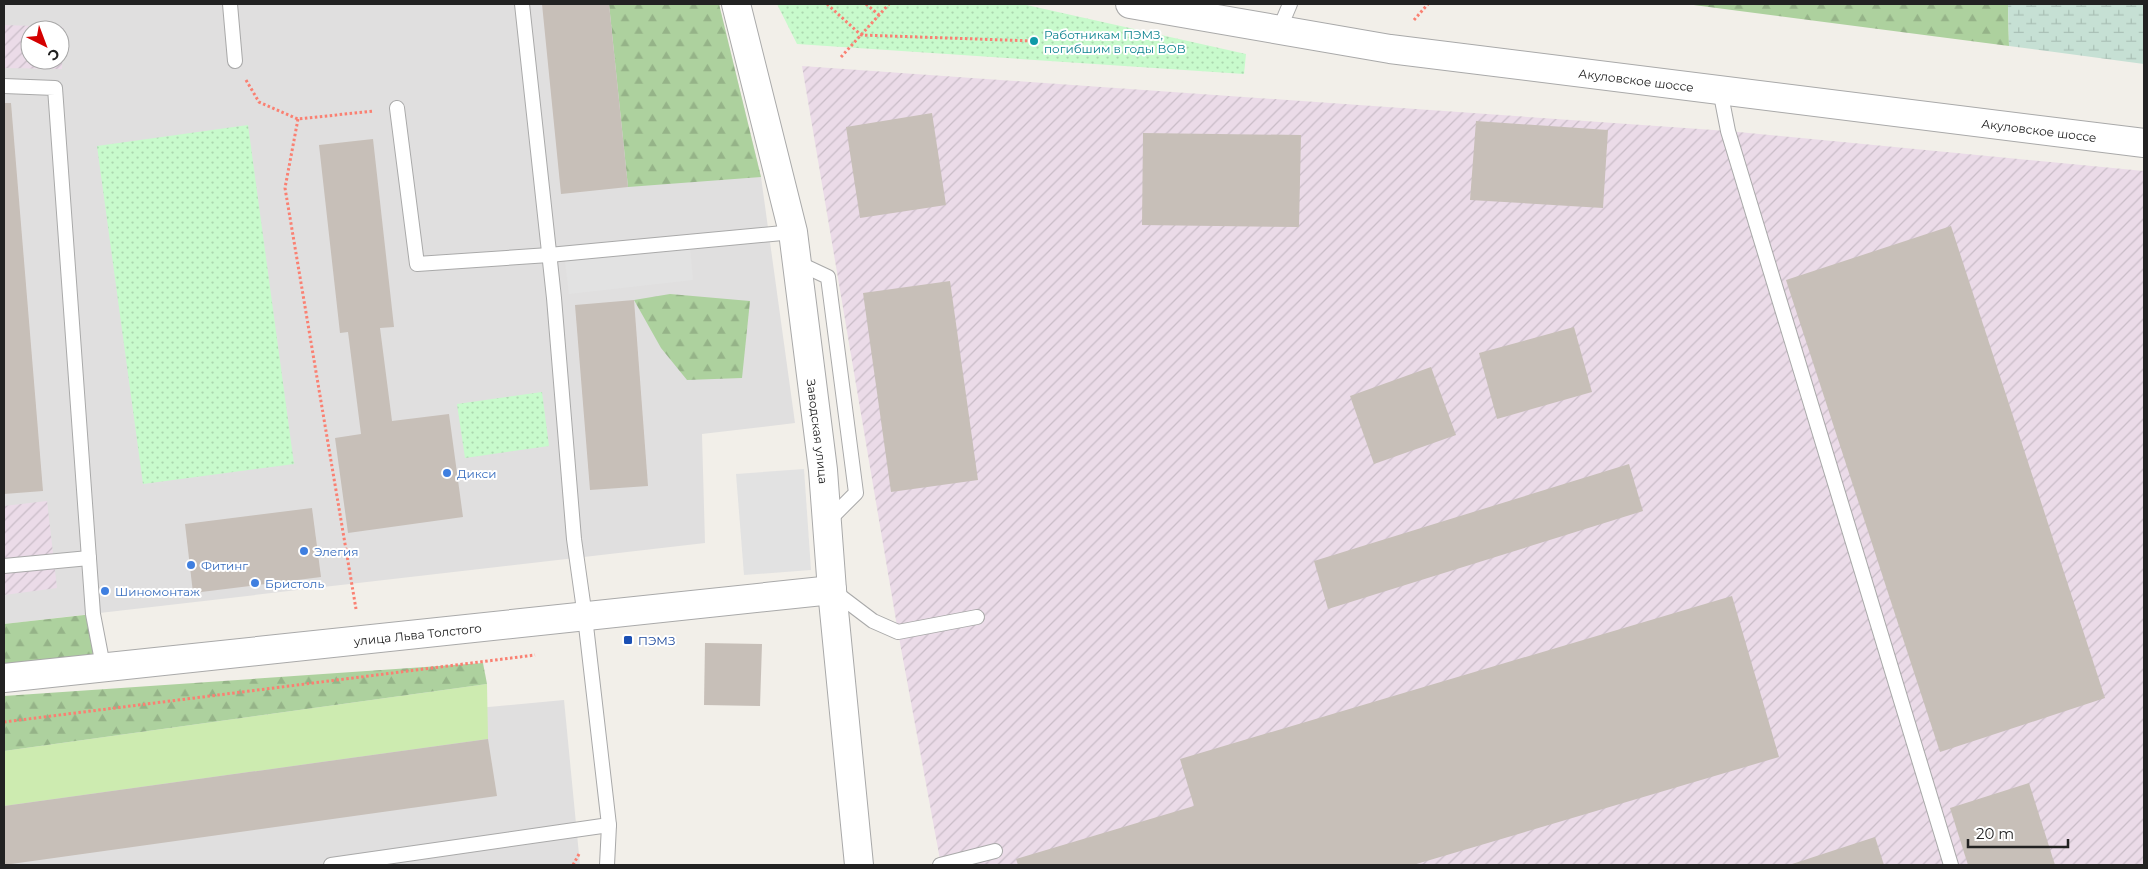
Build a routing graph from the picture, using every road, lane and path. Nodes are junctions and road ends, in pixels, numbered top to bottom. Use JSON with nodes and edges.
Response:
{"nodes":[{"id":1,"x":230,"y":4,"type":"edge"},
{"id":2,"x":522,"y":4,"type":"edge"},
{"id":3,"x":736,"y":4,"type":"edge"},
{"id":4,"x":827,"y":4,"type":"edge"},
{"id":5,"x":866,"y":4,"type":"edge"},
{"id":6,"x":889,"y":4,"type":"edge"},
{"id":7,"x":1130,"y":4,"type":"edge"},
{"id":8,"x":1290,"y":4,"type":"edge"},
{"id":9,"x":879,"y":15,"type":"junction"},
{"id":10,"x":1279,"y":30,"type":"junction"},
{"id":11,"x":861,"y":35,"type":"junction"},
{"id":12,"x":1034,"y":40,"type":"dead end"},
{"id":13,"x":841,"y":57,"type":"dead end"},
{"id":14,"x":235,"y":61,"type":"joint"},
{"id":15,"x":4,"y":86,"type":"edge"},
{"id":16,"x":1720,"y":90,"type":"junction"},
{"id":17,"x":397,"y":108,"type":"joint"},
{"id":18,"x":298,"y":119,"type":"junction"},
{"id":19,"x":2144,"y":142,"type":"edge"},
{"id":20,"x":793,"y":232,"type":"junction"},
{"id":21,"x":549,"y":255,"type":"junction"},
{"id":22,"x":796,"y":262,"type":"junction"},
{"id":23,"x":827,"y":521,"type":"junction"},
{"id":24,"x":90,"y":558,"type":"junction"},
{"id":25,"x":4,"y":566,"type":"edge"},
{"id":26,"x":832,"y":590,"type":"junction"},
{"id":27,"x":585,"y":617,"type":"junction"},
{"id":28,"x":977,"y":617,"type":"dead end"},
{"id":29,"x":361,"y":639,"type":"junction"},
{"id":30,"x":536,"y":655,"type":"dead end"},
{"id":31,"x":103,"y":666,"type":"junction"},
{"id":32,"x":4,"y":678,"type":"edge"},
{"id":33,"x":4,"y":722,"type":"edge"},
{"id":34,"x":609,"y":825,"type":"junction"},
{"id":35,"x":995,"y":851,"type":"dead end"},
{"id":36,"x":331,"y":865,"type":"edge"},
{"id":37,"x":607,"y":865,"type":"edge"},
{"id":38,"x":859,"y":865,"type":"edge"},
{"id":39,"x":940,"y":865,"type":"edge"},
{"id":40,"x":1951,"y":865,"type":"edge"}],
"edges":[{"from":1,"to":14,"type":"lane"},
{"from":2,"to":21,"type":"lane"},
{"from":3,"to":20,"type":"street","name":"Заводская улица"},
{"from":4,"to":11,"type":"path"},
{"from":5,"to":9,"type":"path"},
{"from":6,"to":9,"type":"path"},
{"from":7,"to":10,"type":"street","name":"Акуловское шоссе"},
{"from":8,"to":10,"type":"lane"},
{"from":9,"to":11,"type":"path"},
{"from":10,"to":16,"type":"street","name":"Акуловское шоссе"},
{"from":11,"to":12,"type":"path"},
{"from":11,"to":13,"type":"path"},
{"from":14,"to":18,"type":"path"},
{"from":15,"to":24,"type":"lane"},
{"from":16,"to":19,"type":"street","name":"Акуловское шоссе"},
{"from":16,"to":40,"type":"lane"},
{"from":17,"to":18,"type":"path"},
{"from":17,"to":21,"type":"lane"},
{"from":18,"to":29,"type":"path"},
{"from":20,"to":21,"type":"lane"},
{"from":20,"to":22,"type":"street","name":"Заводская улица"},
{"from":21,"to":27,"type":"lane"},
{"from":22,"to":23,"type":"street","name":"Заводская улица"},
{"from":22,"to":23,"type":"lane"},
{"from":23,"to":26,"type":"street","name":"Заводская улица"},
{"from":24,"to":25,"type":"lane"},
{"from":24,"to":31,"type":"lane"},
{"from":26,"to":27,"type":"street","name":"улица Льва Толстого"},
{"from":26,"to":28,"type":"lane"},
{"from":26,"to":38,"type":"street","name":"Заводская улица"},
{"from":27,"to":29,"type":"street","name":"улица Льва Толстого"},
{"from":27,"to":34,"type":"lane"},
{"from":29,"to":31,"type":"street","name":"улица Льва Толстого"},
{"from":30,"to":33,"type":"path"},
{"from":31,"to":32,"type":"street","name":"улица Льва Толстого"},
{"from":34,"to":36,"type":"lane"},
{"from":34,"to":37,"type":"lane"},
{"from":35,"to":39,"type":"lane"}]}
